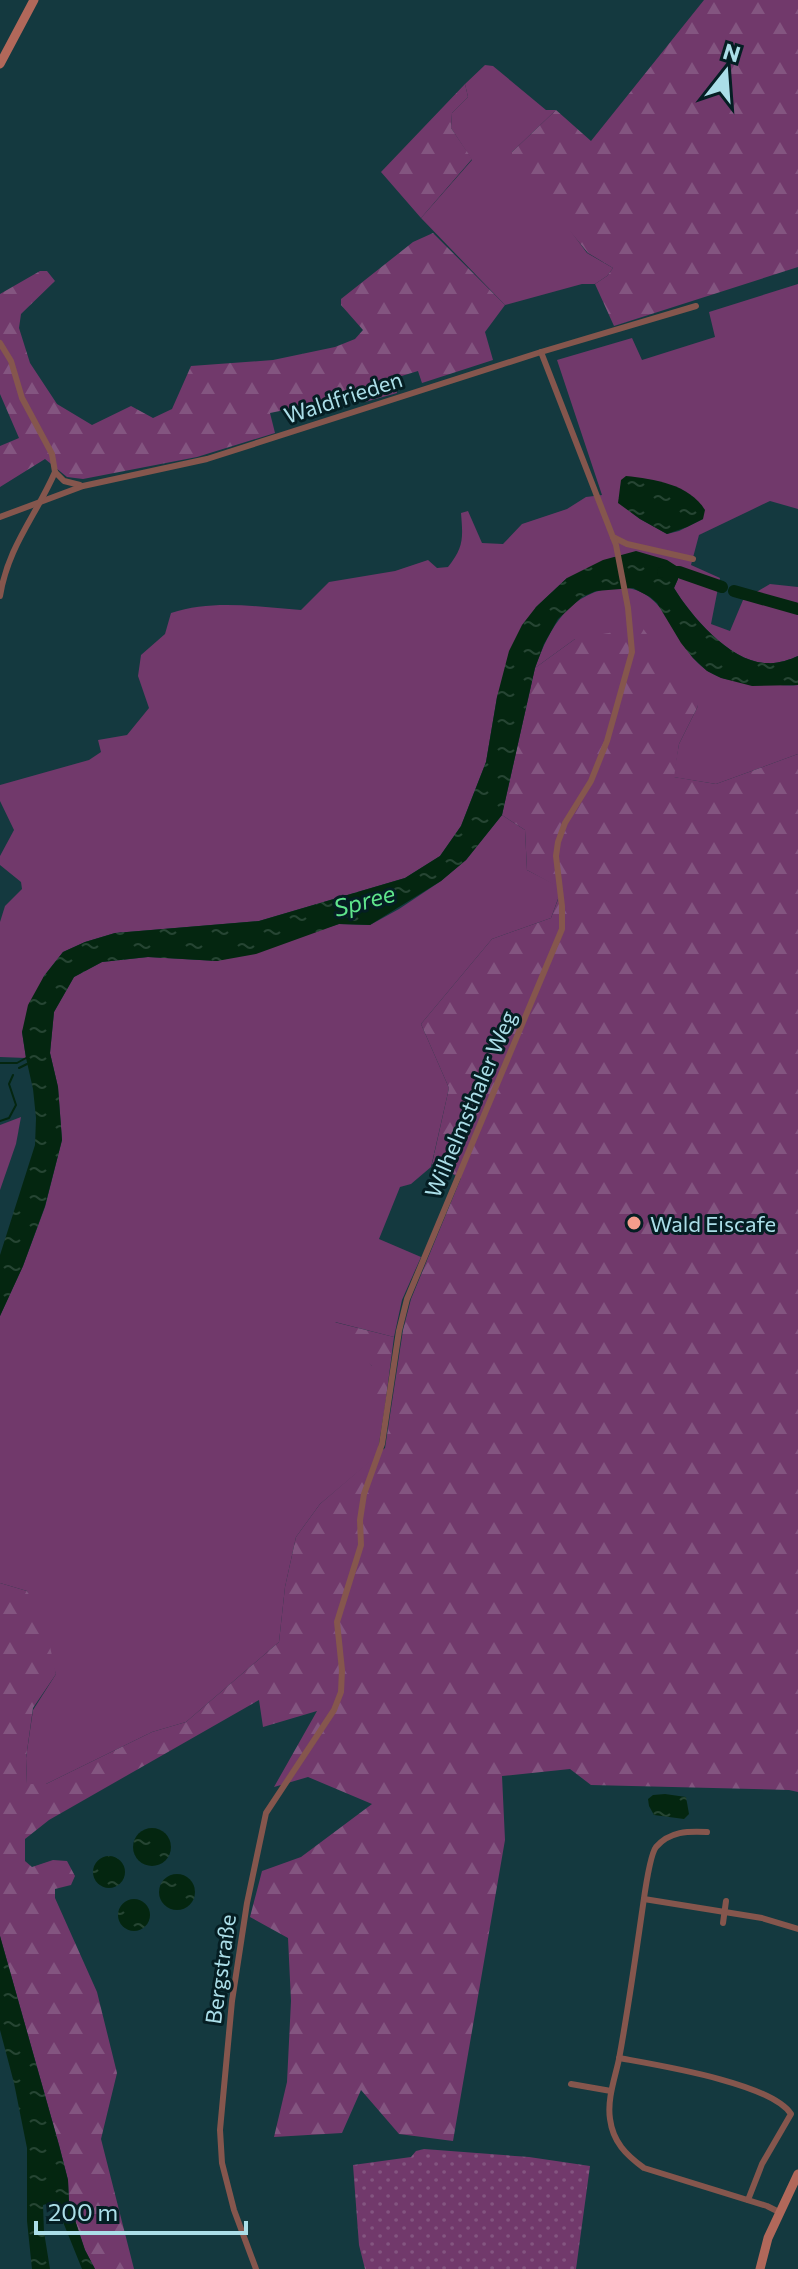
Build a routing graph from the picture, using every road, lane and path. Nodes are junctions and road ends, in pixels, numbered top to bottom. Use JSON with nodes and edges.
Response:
{"nodes":[{"id":1,"x":34,"y":0,"type":"edge"},
{"id":2,"x":0,"y":64,"type":"edge"},
{"id":3,"x":696,"y":306,"type":"dead end"},
{"id":4,"x":0,"y":343,"type":"edge"},
{"id":5,"x":541,"y":352,"type":"junction"},
{"id":6,"x":55,"y":472,"type":"junction"},
{"id":7,"x":83,"y":486,"type":"junction"},
{"id":8,"x":38,"y":503,"type":"junction"},
{"id":9,"x":0,"y":517,"type":"edge"},
{"id":10,"x":613,"y":537,"type":"junction"},
{"id":11,"x":693,"y":559,"type":"dead end"},
{"id":12,"x":0,"y":596,"type":"edge"},
{"id":13,"x":341,"y":1692,"type":"joint"},
{"id":14,"x":707,"y":1832,"type":"dead end"},
{"id":15,"x":644,"y":1899,"type":"junction"},
{"id":16,"x":726,"y":1901,"type":"dead end"},
{"id":17,"x":724,"y":1911,"type":"junction"},
{"id":18,"x":723,"y":1923,"type":"dead end"},
{"id":19,"x":798,"y":1929,"type":"edge"},
{"id":20,"x":619,"y":2058,"type":"junction"},
{"id":21,"x":571,"y":2084,"type":"dead end"},
{"id":22,"x":611,"y":2091,"type":"junction"},
{"id":23,"x":798,"y":2104,"type":"edge"},
{"id":24,"x":791,"y":2114,"type":"junction"},
{"id":25,"x":798,"y":2174,"type":"edge"},
{"id":26,"x":748,"y":2200,"type":"junction"},
{"id":27,"x":779,"y":2212,"type":"junction"},
{"id":28,"x":256,"y":2269,"type":"edge"},
{"id":29,"x":760,"y":2269,"type":"edge"}],
"edges":[{"from":1,"to":2,"type":"main road"},
{"from":3,"to":5,"type":"street","name":"Waldfrieden"},
{"from":4,"to":6,"type":"street"},
{"from":5,"to":7,"type":"street","name":"Waldfrieden"},
{"from":5,"to":10,"type":"street","name":"Wilhelmsthaler Weg"},
{"from":6,"to":7,"type":"street"},
{"from":6,"to":8,"type":"street"},
{"from":7,"to":8,"type":"street","name":"Waldfrieden"},
{"from":8,"to":9,"type":"street","name":"Waldfrieden"},
{"from":8,"to":12,"type":"street"},
{"from":10,"to":11,"type":"street"},
{"from":10,"to":13,"type":"street","name":"Wilhelmsthaler Weg"},
{"from":13,"to":28,"type":"street","name":"Bergstraße"},
{"from":14,"to":15,"type":"street"},
{"from":15,"to":17,"type":"street"},
{"from":15,"to":20,"type":"street"},
{"from":16,"to":17,"type":"street"},
{"from":17,"to":18,"type":"street"},
{"from":17,"to":19,"type":"street"},
{"from":20,"to":22,"type":"street"},
{"from":20,"to":24,"type":"street"},
{"from":21,"to":22,"type":"street"},
{"from":22,"to":26,"type":"street"},
{"from":23,"to":24,"type":"street"},
{"from":24,"to":26,"type":"street"},
{"from":25,"to":27,"type":"main road"},
{"from":26,"to":27,"type":"street"},
{"from":27,"to":29,"type":"main road"}]}
